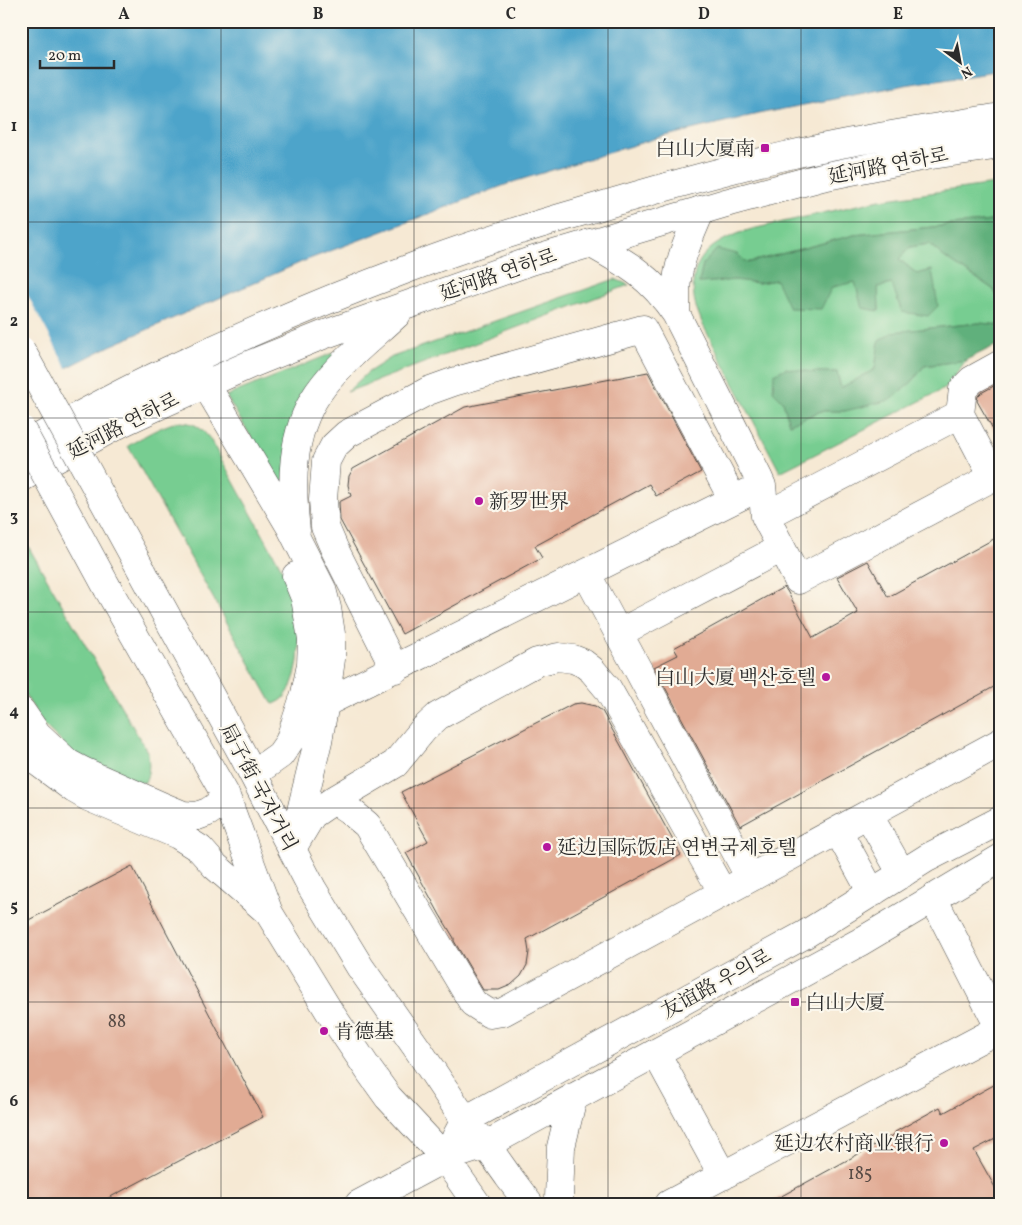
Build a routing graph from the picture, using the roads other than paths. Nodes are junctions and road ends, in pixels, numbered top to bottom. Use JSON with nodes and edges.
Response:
{"nodes":[{"id":1,"x":1001,"y":117,"type":"edge"},
{"id":2,"x":1001,"y":145,"type":"edge"},
{"id":3,"x":701,"y":210,"type":"junction"},
{"id":4,"x":590,"y":243,"type":"junction"},
{"id":5,"x":405,"y":306,"type":"junction"},
{"id":6,"x":676,"y":314,"type":"junction"},
{"id":7,"x":21,"y":350,"type":"edge"},
{"id":8,"x":185,"y":362,"type":"junction"},
{"id":9,"x":1001,"y":364,"type":"edge"},
{"id":10,"x":199,"y":387,"type":"junction"},
{"id":11,"x":960,"y":414,"type":"junction"},
{"id":12,"x":21,"y":429,"type":"edge"},
{"id":13,"x":21,"y":447,"type":"edge"},
{"id":14,"x":21,"y":478,"type":"edge"},
{"id":15,"x":762,"y":486,"type":"junction"},
{"id":16,"x":733,"y":500,"type":"junction"},
{"id":17,"x":765,"y":516,"type":"junction"},
{"id":18,"x":297,"y":543,"type":"junction"},
{"id":19,"x":781,"y":548,"type":"junction"},
{"id":20,"x":586,"y":573,"type":"junction"},
{"id":21,"x":619,"y":633,"type":"junction"},
{"id":22,"x":395,"y":669,"type":"junction"},
{"id":23,"x":325,"y":703,"type":"junction"},
{"id":24,"x":21,"y":711,"type":"edge"},
{"id":25,"x":1001,"y":742,"type":"edge"},
{"id":26,"x":21,"y":747,"type":"edge"},
{"id":27,"x":253,"y":774,"type":"junction"},
{"id":28,"x":365,"y":782,"type":"junction"},
{"id":29,"x":225,"y":794,"type":"junction"},
{"id":30,"x":334,"y":800,"type":"junction"},
{"id":31,"x":868,"y":814,"type":"junction"},
{"id":32,"x":1001,"y":820,"type":"edge"},
{"id":33,"x":367,"y":825,"type":"junction"},
{"id":34,"x":838,"y":831,"type":"junction"},
{"id":35,"x":292,"y":848,"type":"junction"},
{"id":36,"x":1001,"y":858,"type":"edge"},
{"id":37,"x":902,"y":874,"type":"junction"},
{"id":38,"x":750,"y":878,"type":"junction"},
{"id":39,"x":723,"y":892,"type":"junction"},
{"id":40,"x":872,"y":893,"type":"junction"},
{"id":41,"x":940,"y":894,"type":"junction"},
{"id":42,"x":269,"y":913,"type":"junction"},
{"id":43,"x":1001,"y":991,"type":"edge"},
{"id":44,"x":1000,"y":1029,"type":"edge"},
{"id":45,"x":662,"y":1049,"type":"junction"},
{"id":46,"x":573,"y":1097,"type":"junction"},
{"id":47,"x":465,"y":1120,"type":"junction"},
{"id":48,"x":486,"y":1145,"type":"junction"},
{"id":49,"x":445,"y":1158,"type":"junction"},
{"id":50,"x":729,"y":1172,"type":"junction"},
{"id":51,"x":359,"y":1204,"type":"edge"},
{"id":52,"x":477,"y":1204,"type":"edge"},
{"id":53,"x":529,"y":1204,"type":"edge"},
{"id":54,"x":559,"y":1204,"type":"edge"},
{"id":55,"x":670,"y":1204,"type":"edge"}],
"edges":[{"from":1,"to":8,"type":"main road","name":"延河路 연하로"},
{"from":2,"to":3,"type":"main road","name":"延河路 연하로"},
{"from":3,"to":4,"type":"main road","name":"延河路 연하로"},
{"from":3,"to":6,"type":"main road"},
{"from":4,"to":5,"type":"main road","name":"延河路 연하로"},
{"from":4,"to":6,"type":"main road"},
{"from":5,"to":10,"type":"main road","name":"延河路 연하로"},
{"from":5,"to":18,"type":"main road"},
{"from":6,"to":15,"type":"main road"},
{"from":7,"to":27,"type":"main road","name":"局子街 국자거리","bridge":true},
{"from":8,"to":10,"type":"main road"},
{"from":8,"to":13,"type":"main road","name":"延河路 연하로"},
{"from":9,"to":11,"type":"main road"},
{"from":10,"to":14,"type":"main road","name":"延河路 연하로"},
{"from":10,"to":18,"type":"main road"},
{"from":10,"to":27,"type":"main road"},
{"from":11,"to":17,"type":"main road"},
{"from":11,"to":19,"type":"main road"},
{"from":12,"to":29,"type":"main road","name":"局子街 국자거리","bridge":true},
{"from":15,"to":16,"type":"main road"},
{"from":15,"to":17,"type":"main road"},
{"from":16,"to":20,"type":"main road"},
{"from":16,"to":22,"type":"main road"},
{"from":17,"to":19,"type":"main road"},
{"from":18,"to":23,"type":"main road"},
{"from":19,"to":21,"type":"main road"},
{"from":20,"to":21,"type":"main road"},
{"from":20,"to":22,"type":"main road"},
{"from":21,"to":38,"type":"main road"},
{"from":22,"to":23,"type":"main road"},
{"from":23,"to":35,"type":"main road"},
{"from":24,"to":29,"type":"main road"},
{"from":25,"to":31,"type":"main road"},
{"from":26,"to":42,"type":"main road"},
{"from":27,"to":35,"type":"main road","name":"局子街 국자거리"},
{"from":28,"to":30,"type":"main road"},
{"from":28,"to":33,"type":"main road"},
{"from":28,"to":39,"type":"main road"},
{"from":29,"to":42,"type":"main road","name":"局子街 국자거리"},
{"from":30,"to":33,"type":"main road"},
{"from":30,"to":35,"type":"main road"},
{"from":31,"to":34,"type":"main road"},
{"from":31,"to":37,"type":"main road"},
{"from":32,"to":37,"type":"main road","name":"友谊路 우의로"},
{"from":33,"to":39,"type":"main road"},
{"from":34,"to":38,"type":"main road"},
{"from":34,"to":40,"type":"main road"},
{"from":35,"to":47,"type":"main road","name":"局子街 국자거리"},
{"from":36,"to":41,"type":"main road","name":"友谊路 우의로"},
{"from":37,"to":40,"type":"main road","name":"友谊路 우의로"},
{"from":38,"to":39,"type":"main road"},
{"from":40,"to":47,"type":"main road","name":"友谊路 우의로"},
{"from":41,"to":43,"type":"main road"},
{"from":41,"to":44,"type":"main road"},
{"from":41,"to":45,"type":"main road","name":"友谊路 우의로"},
{"from":42,"to":49,"type":"main road","name":"局子街 국자거리"},
{"from":44,"to":50,"type":"main road"},
{"from":45,"to":46,"type":"main road","name":"友谊路 우의로"},
{"from":45,"to":50,"type":"main road"},
{"from":46,"to":48,"type":"main road","name":"友谊路 우의로"},
{"from":46,"to":54,"type":"main road"},
{"from":47,"to":48,"type":"main road","name":"局子街 국자거리"},
{"from":47,"to":49,"type":"main road"},
{"from":48,"to":49,"type":"main road","name":"友谊路 우의로"},
{"from":48,"to":53,"type":"main road","name":"局子街 국자거리"},
{"from":49,"to":51,"type":"main road","name":"友谊路 우의로"},
{"from":49,"to":52,"type":"main road","name":"局子街 국자거리"},
{"from":50,"to":55,"type":"main road"}]}
